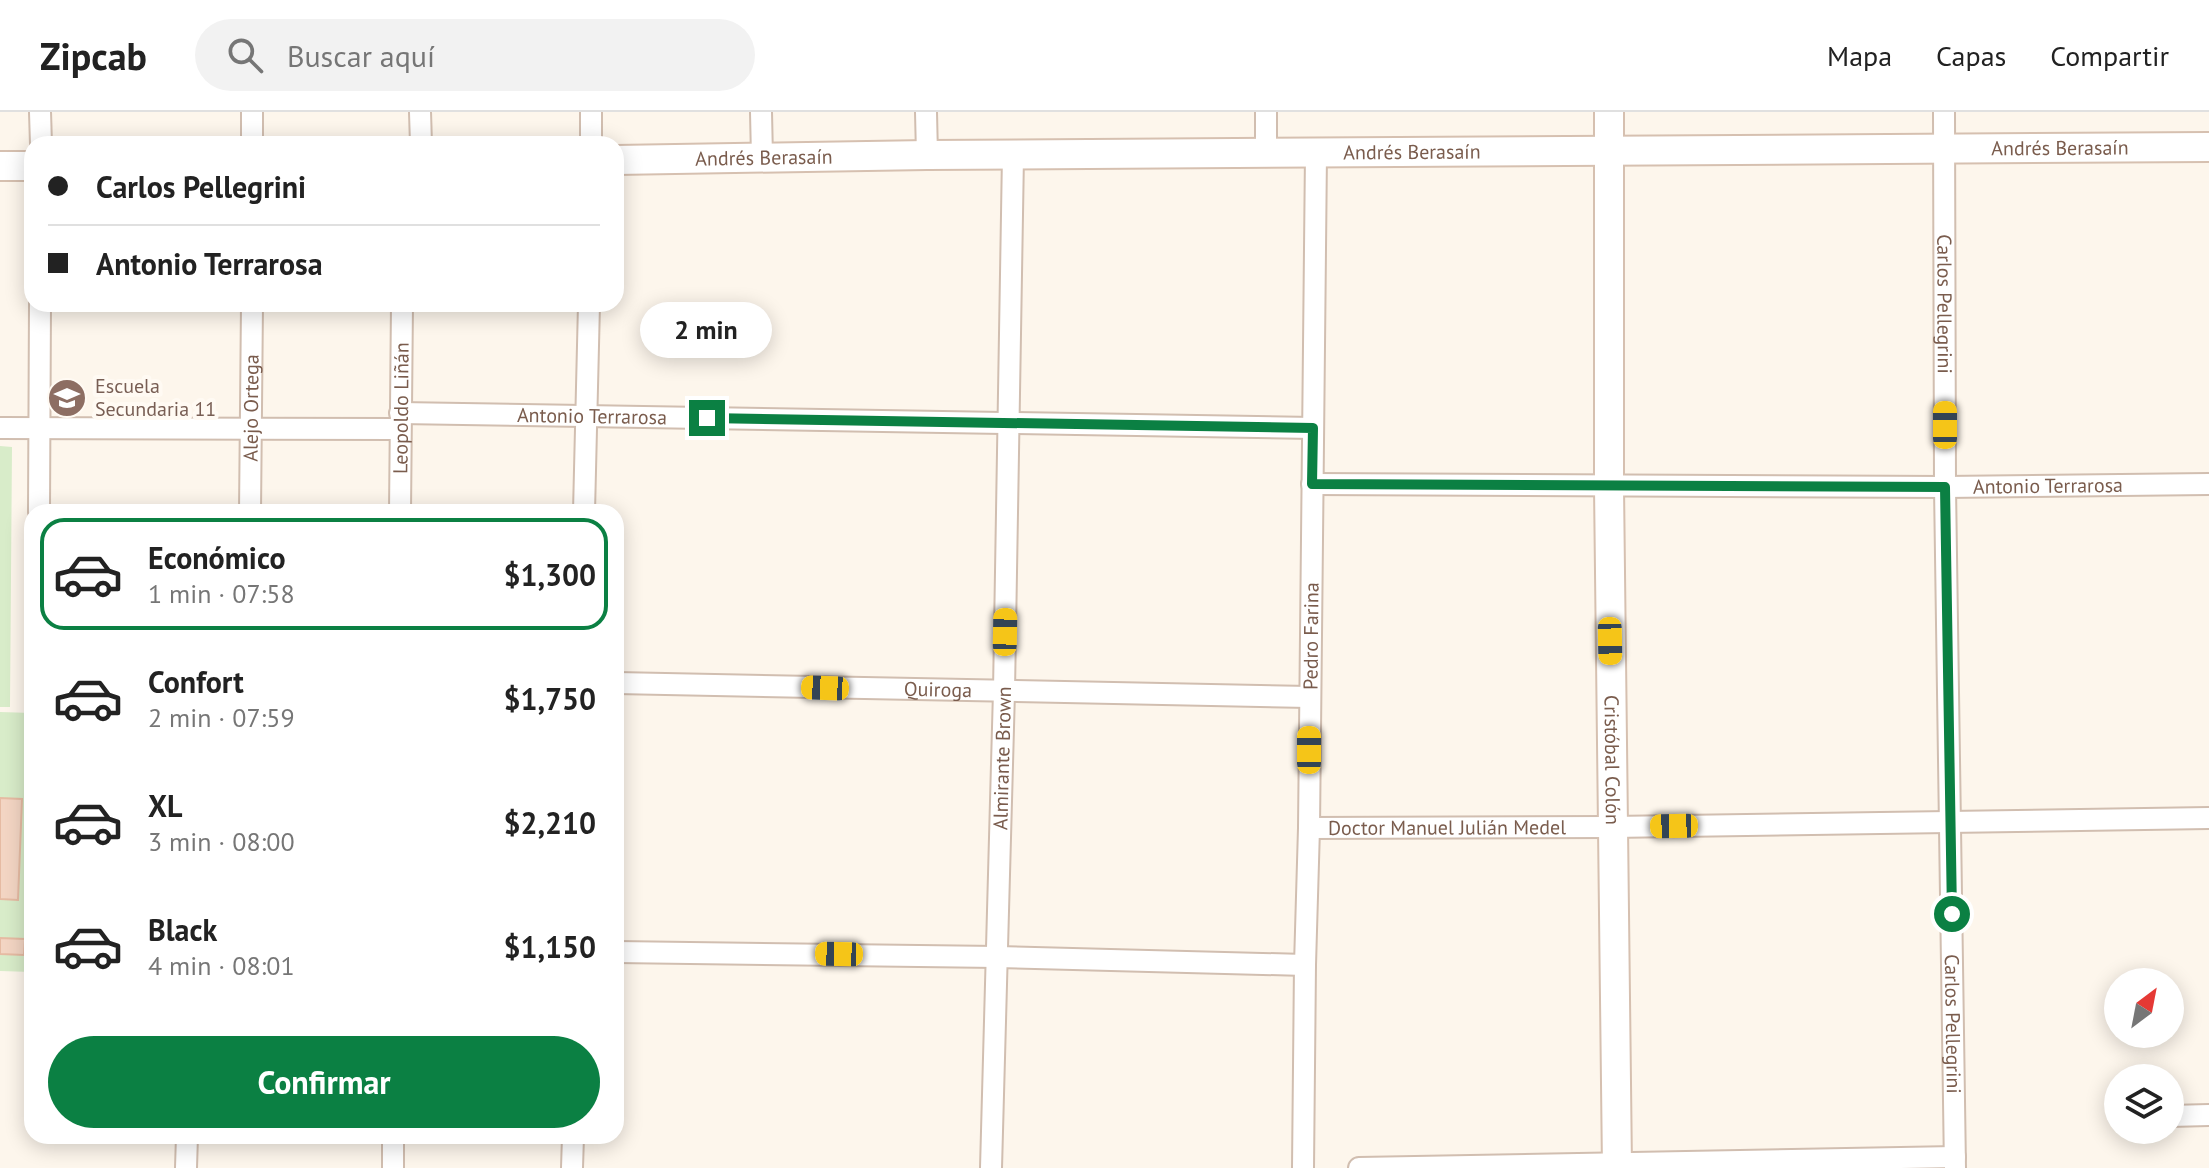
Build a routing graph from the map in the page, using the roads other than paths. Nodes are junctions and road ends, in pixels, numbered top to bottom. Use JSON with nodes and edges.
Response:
{"nodes":[{"id":1,"x":40,"y":112,"type":"edge"},
{"id":2,"x":252,"y":112,"type":"edge"},
{"id":3,"x":420,"y":112,"type":"edge"},
{"id":4,"x":591,"y":112,"type":"edge"},
{"id":5,"x":761,"y":112,"type":"edge"},
{"id":6,"x":926,"y":112,"type":"edge"},
{"id":7,"x":1266,"y":112,"type":"edge"},
{"id":8,"x":1609,"y":112,"type":"edge"},
{"id":9,"x":1944,"y":112,"type":"edge"},
{"id":10,"x":41,"y":136,"type":"edge"},
{"id":11,"x":252,"y":136,"type":"edge"},
{"id":12,"x":421,"y":136,"type":"edge"},
{"id":13,"x":591,"y":136,"type":"edge"},
{"id":14,"x":2209,"y":147,"type":"edge"},
{"id":15,"x":1945,"y":149,"type":"junction"},
{"id":16,"x":1610,"y":151,"type":"junction"},
{"id":17,"x":1316,"y":153,"type":"junction"},
{"id":18,"x":1266,"y":154,"type":"junction"},
{"id":19,"x":927,"y":155,"type":"junction"},
{"id":20,"x":1013,"y":155,"type":"junction"},
{"id":21,"x":762,"y":157,"type":"junction"},
{"id":22,"x":624,"y":160,"type":"edge"},
{"id":23,"x":0,"y":166,"type":"edge"},
{"id":24,"x":24,"y":166,"type":"edge"},
{"id":25,"x":40,"y":312,"type":"edge"},
{"id":26,"x":252,"y":312,"type":"edge"},
{"id":27,"x":402,"y":312,"type":"edge"},
{"id":28,"x":589,"y":312,"type":"edge"},
{"id":29,"x":586,"y":416,"type":"junction"},
{"id":30,"x":400,"y":421,"type":"junction"},
{"id":31,"x":1008,"y":424,"type":"junction"},
{"id":32,"x":0,"y":428,"type":"edge"},
{"id":33,"x":1313,"y":428,"type":"junction"},
{"id":34,"x":40,"y":429,"type":"junction"},
{"id":35,"x":252,"y":430,"type":"junction"},
{"id":36,"x":1312,"y":484,"type":"junction"},
{"id":37,"x":2209,"y":484,"type":"edge"},
{"id":38,"x":1609,"y":487,"type":"junction"},
{"id":39,"x":1945,"y":487,"type":"junction"},
{"id":40,"x":39,"y":504,"type":"edge"},
{"id":41,"x":250,"y":504,"type":"edge"},
{"id":42,"x":400,"y":504,"type":"edge"},
{"id":43,"x":584,"y":504,"type":"edge"},
{"id":44,"x":624,"y":683,"type":"edge"},
{"id":45,"x":1004,"y":691,"type":"junction"},
{"id":46,"x":1309,"y":697,"type":"junction"},
{"id":47,"x":2209,"y":818,"type":"edge"},
{"id":48,"x":1951,"y":823,"type":"junction"},
{"id":49,"x":1612,"y":827,"type":"junction"},
{"id":50,"x":1309,"y":828,"type":"junction"},
{"id":51,"x":624,"y":952,"type":"edge"},
{"id":52,"x":997,"y":957,"type":"junction"},
{"id":53,"x":1305,"y":965,"type":"junction"},
{"id":54,"x":2209,"y":1115,"type":"edge"},
{"id":55,"x":2184,"y":1116,"type":"edge"},
{"id":56,"x":187,"y":1144,"type":"edge"},
{"id":57,"x":393,"y":1144,"type":"edge"},
{"id":58,"x":573,"y":1144,"type":"edge"},
{"id":59,"x":1955,"y":1163,"type":"edge"},
{"id":60,"x":1617,"y":1166,"type":"edge"},
{"id":61,"x":186,"y":1168,"type":"edge"},
{"id":62,"x":393,"y":1168,"type":"edge"},
{"id":63,"x":572,"y":1168,"type":"edge"},
{"id":64,"x":991,"y":1168,"type":"edge"},
{"id":65,"x":1303,"y":1168,"type":"edge"},
{"id":66,"x":1359,"y":1168,"type":"edge"}],
"edges":[{"from":1,"to":10,"type":"street"},
{"from":2,"to":11,"type":"street"},
{"from":3,"to":12,"type":"street"},
{"from":4,"to":13,"type":"street"},
{"from":5,"to":21,"type":"street"},
{"from":6,"to":19,"type":"street"},
{"from":7,"to":18,"type":"street"},
{"from":8,"to":16,"type":"street","name":"Cristóbal Colón"},
{"from":9,"to":15,"type":"street","name":"Carlos Pellegrini"},
{"from":14,"to":15,"type":"street","name":"Andrés Berasaín"},
{"from":15,"to":16,"type":"street","name":"Andrés Berasaín"},
{"from":15,"to":39,"type":"street","name":"Carlos Pellegrini"},
{"from":16,"to":17,"type":"street","name":"Andrés Berasaín"},
{"from":16,"to":38,"type":"street","name":"Cristóbal Colón"},
{"from":17,"to":18,"type":"street","name":"Andrés Berasaín"},
{"from":17,"to":33,"type":"street","name":"Pedro Farina"},
{"from":18,"to":20,"type":"street","name":"Andrés Berasaín"},
{"from":19,"to":20,"type":"street","name":"Andrés Berasaín"},
{"from":19,"to":21,"type":"street","name":"Andrés Berasaín"},
{"from":20,"to":31,"type":"street","name":"Almirante Brown"},
{"from":21,"to":22,"type":"street","name":"Andrés Berasaín"},
{"from":23,"to":24,"type":"street"},
{"from":25,"to":34,"type":"street"},
{"from":26,"to":35,"type":"street","name":"Alejo Ortega"},
{"from":27,"to":30,"type":"street","name":"Leopoldo Liñán"},
{"from":28,"to":29,"type":"street"},
{"from":29,"to":30,"type":"street","name":"Antonio Terrarosa"},
{"from":29,"to":31,"type":"street","name":"Antonio Terrarosa"},
{"from":29,"to":43,"type":"street"},
{"from":30,"to":35,"type":"street","name":"Antonio Terrarosa"},
{"from":30,"to":42,"type":"street","name":"Leopoldo Liñán"},
{"from":31,"to":33,"type":"street","name":"Antonio Terrarosa"},
{"from":31,"to":45,"type":"street","name":"Almirante Brown"},
{"from":32,"to":34,"type":"street","name":"Antonio Terrarosa"},
{"from":33,"to":36,"type":"street","name":"Pedro Farina"},
{"from":34,"to":35,"type":"street","name":"Antonio Terrarosa"},
{"from":34,"to":40,"type":"street"},
{"from":35,"to":41,"type":"street","name":"Alejo Ortega"},
{"from":36,"to":38,"type":"street","name":"Antonio Terrarosa"},
{"from":36,"to":46,"type":"street","name":"Pedro Farina"},
{"from":37,"to":39,"type":"street","name":"Antonio Terrarosa"},
{"from":38,"to":39,"type":"street","name":"Antonio Terrarosa"},
{"from":38,"to":49,"type":"street","name":"Cristóbal Colón"},
{"from":39,"to":48,"type":"street","name":"Carlos Pellegrini"},
{"from":44,"to":45,"type":"street","name":"Quiroga"},
{"from":45,"to":46,"type":"street","name":"Quiroga"},
{"from":45,"to":52,"type":"street","name":"Almirante Brown"},
{"from":46,"to":50,"type":"street","name":"Pedro Farina"},
{"from":47,"to":48,"type":"street","name":"Doctor Manuel Julián Medel"},
{"from":48,"to":49,"type":"street","name":"Doctor Manuel Julián Medel"},
{"from":48,"to":59,"type":"street","name":"Carlos Pellegrini"},
{"from":49,"to":50,"type":"street","name":"Doctor Manuel Julián Medel"},
{"from":49,"to":60,"type":"street","name":"Cristóbal Colón"},
{"from":50,"to":53,"type":"street","name":"Pedro Farina"},
{"from":51,"to":52,"type":"street"},
{"from":52,"to":53,"type":"street"},
{"from":52,"to":64,"type":"street","name":"Almirante Brown"},
{"from":53,"to":65,"type":"street","name":"Pedro Farina"},
{"from":54,"to":55,"type":"street"},
{"from":56,"to":61,"type":"street"},
{"from":57,"to":62,"type":"street"},
{"from":58,"to":63,"type":"street"},
{"from":59,"to":60,"type":"street"},
{"from":60,"to":66,"type":"street"}]}
